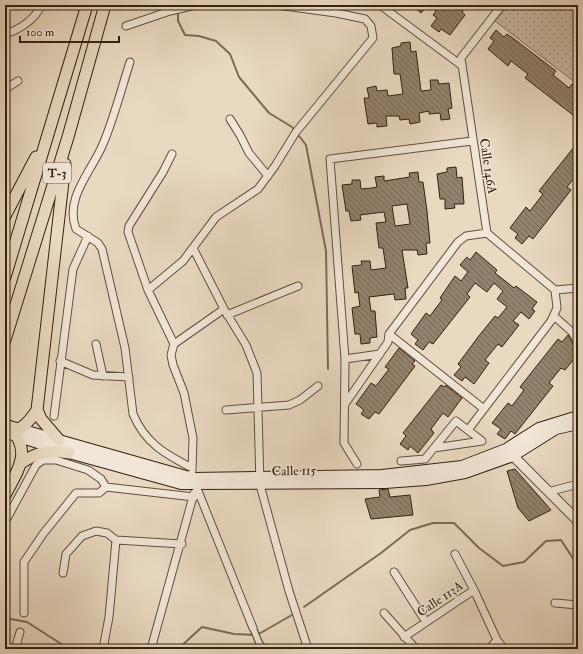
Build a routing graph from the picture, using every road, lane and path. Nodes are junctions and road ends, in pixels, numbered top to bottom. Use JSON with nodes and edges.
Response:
{"nodes":[{"id":1,"x":42,"y":5,"type":"edge"},
{"id":2,"x":87,"y":5,"type":"edge"},
{"id":3,"x":105,"y":5,"type":"edge"},
{"id":4,"x":196,"y":5,"type":"edge"},
{"id":5,"x":277,"y":5,"type":"edge"},
{"id":6,"x":380,"y":5,"type":"edge"},
{"id":7,"x":502,"y":5,"type":"edge"},
{"id":8,"x":336,"y":9,"type":"edge"},
{"id":9,"x":126,"y":26,"type":"dead end"},
{"id":10,"x":5,"y":34,"type":"edge"},
{"id":11,"x":130,"y":62,"type":"dead end"},
{"id":12,"x":462,"y":65,"type":"junction"},
{"id":13,"x":18,"y":81,"type":"dead end"},
{"id":14,"x":5,"y":88,"type":"edge"},
{"id":15,"x":230,"y":119,"type":"dead end"},
{"id":16,"x":49,"y":132,"type":"junction"},
{"id":17,"x":68,"y":137,"type":"junction"},
{"id":18,"x":472,"y":142,"type":"junction"},
{"id":19,"x":172,"y":154,"type":"dead end"},
{"id":20,"x":268,"y":176,"type":"junction"},
{"id":21,"x":5,"y":216,"type":"edge"},
{"id":22,"x":487,"y":233,"type":"junction"},
{"id":23,"x":88,"y":236,"type":"junction"},
{"id":24,"x":193,"y":248,"type":"junction"},
{"id":25,"x":5,"y":276,"type":"edge"},
{"id":26,"x":298,"y":286,"type":"dead end"},
{"id":27,"x":578,"y":288,"type":"edge"},
{"id":28,"x":148,"y":290,"type":"junction"},
{"id":29,"x":555,"y":290,"type":"junction"},
{"id":30,"x":226,"y":312,"type":"junction"},
{"id":31,"x":554,"y":316,"type":"junction"},
{"id":32,"x":389,"y":334,"type":"junction"},
{"id":33,"x":5,"y":340,"type":"edge"},
{"id":34,"x":578,"y":342,"type":"edge"},
{"id":35,"x":96,"y":344,"type":"dead end"},
{"id":36,"x":174,"y":344,"type":"junction"},
{"id":37,"x":380,"y":354,"type":"junction"},
{"id":38,"x":345,"y":359,"type":"junction"},
{"id":39,"x":60,"y":361,"type":"junction"},
{"id":40,"x":103,"y":376,"type":"junction"},
{"id":41,"x":129,"y":377,"type":"junction"},
{"id":42,"x":318,"y":386,"type":"dead end"},
{"id":43,"x":345,"y":404,"type":"junction"},
{"id":44,"x":259,"y":408,"type":"junction"},
{"id":45,"x":484,"y":409,"type":"junction"},
{"id":46,"x":37,"y":410,"type":"junction"},
{"id":47,"x":226,"y":410,"type":"dead end"},
{"id":48,"x":54,"y":416,"type":"dead end"},
{"id":49,"x":578,"y":416,"type":"edge"},
{"id":50,"x":578,"y":424,"type":"edge"},
{"id":51,"x":468,"y":430,"type":"junction"},
{"id":52,"x":11,"y":431,"type":"edge"},
{"id":53,"x":59,"y":440,"type":"junction"},
{"id":54,"x":434,"y":448,"type":"junction"},
{"id":55,"x":510,"y":452,"type":"junction"},
{"id":56,"x":69,"y":453,"type":"junction"},
{"id":57,"x":401,"y":462,"type":"dead end"},
{"id":58,"x":21,"y":463,"type":"junction"},
{"id":59,"x":357,"y":464,"type":"dead end"},
{"id":60,"x":194,"y":477,"type":"junction"},
{"id":61,"x":260,"y":480,"type":"junction"},
{"id":62,"x":578,"y":484,"type":"edge"},
{"id":63,"x":106,"y":488,"type":"junction"},
{"id":64,"x":548,"y":492,"type":"junction"},
{"id":65,"x":5,"y":495,"type":"edge"},
{"id":66,"x":194,"y":497,"type":"junction"},
{"id":67,"x":578,"y":521,"type":"edge"},
{"id":68,"x":5,"y":522,"type":"edge"},
{"id":69,"x":116,"y":540,"type":"junction"},
{"id":70,"x":182,"y":544,"type":"junction"},
{"id":71,"x":455,"y":554,"type":"dead end"},
{"id":72,"x":394,"y":572,"type":"dead end"},
{"id":73,"x":63,"y":573,"type":"dead end"},
{"id":74,"x":474,"y":590,"type":"junction"},
{"id":75,"x":555,"y":603,"type":"dead end"},
{"id":76,"x":578,"y":605,"type":"edge"},
{"id":77,"x":24,"y":613,"type":"dead end"},
{"id":78,"x":384,"y":613,"type":"dead end"},
{"id":79,"x":426,"y":622,"type":"junction"},
{"id":80,"x":253,"y":628,"type":"joint"},
{"id":81,"x":20,"y":632,"type":"dead end"},
{"id":82,"x":404,"y":637,"type":"junction"},
{"id":83,"x":497,"y":640,"type":"junction"},
{"id":84,"x":262,"y":647,"type":"edge"},
{"id":85,"x":15,"y":649,"type":"edge"},
{"id":86,"x":103,"y":649,"type":"edge"},
{"id":87,"x":151,"y":649,"type":"edge"},
{"id":88,"x":308,"y":649,"type":"edge"},
{"id":89,"x":416,"y":649,"type":"edge"},
{"id":90,"x":489,"y":649,"type":"edge"},
{"id":91,"x":504,"y":649,"type":"edge"}],
"edges":[{"from":1,"to":10,"type":"street"},
{"from":2,"to":16,"type":"main road","number":"T-3"},
{"from":3,"to":17,"type":"main road","number":"T-3"},
{"from":4,"to":9,"type":"street"},
{"from":5,"to":8,"type":"street"},
{"from":6,"to":12,"type":"street"},
{"from":7,"to":12,"type":"street","name":"Calle 146A"},
{"from":8,"to":20,"type":"street"},
{"from":11,"to":23,"type":"street"},
{"from":12,"to":18,"type":"street","name":"Calle 146A"},
{"from":13,"to":14,"type":"street"},
{"from":15,"to":20,"type":"street"},
{"from":16,"to":21,"type":"main road"},
{"from":16,"to":25,"type":"main road","number":"T-3"},
{"from":17,"to":33,"type":"main road","number":"T-3"},
{"from":17,"to":46,"type":"main road"},
{"from":18,"to":22,"type":"street","name":"Calle 146A"},
{"from":18,"to":38,"type":"street"},
{"from":19,"to":28,"type":"street"},
{"from":20,"to":24,"type":"street"},
{"from":22,"to":29,"type":"street"},
{"from":22,"to":32,"type":"street"},
{"from":23,"to":39,"type":"street"},
{"from":23,"to":41,"type":"street"},
{"from":24,"to":28,"type":"street"},
{"from":24,"to":30,"type":"street"},
{"from":26,"to":30,"type":"street"},
{"from":27,"to":29,"type":"street"},
{"from":28,"to":36,"type":"street"},
{"from":29,"to":31,"type":"street"},
{"from":30,"to":36,"type":"street"},
{"from":30,"to":44,"type":"street"},
{"from":31,"to":34,"type":"street"},
{"from":31,"to":45,"type":"street"},
{"from":32,"to":37,"type":"street"},
{"from":32,"to":45,"type":"street"},
{"from":35,"to":40,"type":"street"},
{"from":36,"to":60,"type":"street"},
{"from":37,"to":38,"type":"street"},
{"from":37,"to":43,"type":"street"},
{"from":38,"to":43,"type":"street"},
{"from":39,"to":40,"type":"street"},
{"from":39,"to":48,"type":"street"},
{"from":40,"to":41,"type":"street"},
{"from":41,"to":60,"type":"street"},
{"from":42,"to":44,"type":"street"},
{"from":43,"to":59,"type":"street"},
{"from":44,"to":47,"type":"street"},
{"from":44,"to":61,"type":"street"},
{"from":45,"to":51,"type":"street"},
{"from":46,"to":52,"type":"main road"},
{"from":46,"to":53,"type":"main road"},
{"from":49,"to":55,"type":"main road","name":"Calle 115"},
{"from":50,"to":55,"type":"main road","name":"Calle 115"},
{"from":51,"to":54,"type":"street"},
{"from":51,"to":54,"type":"street"},
{"from":52,"to":53,"type":"main road","name":"Calle 115"},
{"from":52,"to":56,"type":"main road","name":"Calle 115"},
{"from":52,"to":58,"type":"main road"},
{"from":53,"to":60,"type":"main road","name":"Calle 115"},
{"from":54,"to":57,"type":"street"},
{"from":55,"to":61,"type":"main road","name":"Calle 115"},
{"from":55,"to":64,"type":"street"},
{"from":56,"to":58,"type":"main road"},
{"from":56,"to":60,"type":"main road","name":"Calle 115"},
{"from":58,"to":65,"type":"main road"},
{"from":60,"to":61,"type":"main road","name":"Calle 115"},
{"from":60,"to":66,"type":"street"},
{"from":60,"to":80,"type":"street"},
{"from":61,"to":88,"type":"street"},
{"from":62,"to":64,"type":"street"},
{"from":63,"to":66,"type":"street"},
{"from":63,"to":68,"type":"street"},
{"from":63,"to":77,"type":"street"},
{"from":64,"to":67,"type":"street"},
{"from":66,"to":70,"type":"street"},
{"from":69,"to":70,"type":"street"},
{"from":69,"to":73,"type":"street"},
{"from":69,"to":86,"type":"street"},
{"from":70,"to":87,"type":"street"},
{"from":71,"to":74,"type":"street"},
{"from":72,"to":79,"type":"street"},
{"from":74,"to":79,"type":"street","name":"Calle 113A"},
{"from":74,"to":83,"type":"street","name":"Calle 113A"},
{"from":75,"to":76,"type":"street"},
{"from":78,"to":82,"type":"street"},
{"from":79,"to":82,"type":"street","name":"Calle 113A"},
{"from":80,"to":84,"type":"street"},
{"from":81,"to":85,"type":"street"},
{"from":82,"to":89,"type":"street"},
{"from":83,"to":90,"type":"street"},
{"from":83,"to":91,"type":"street","name":"Calle 113A"}]}
